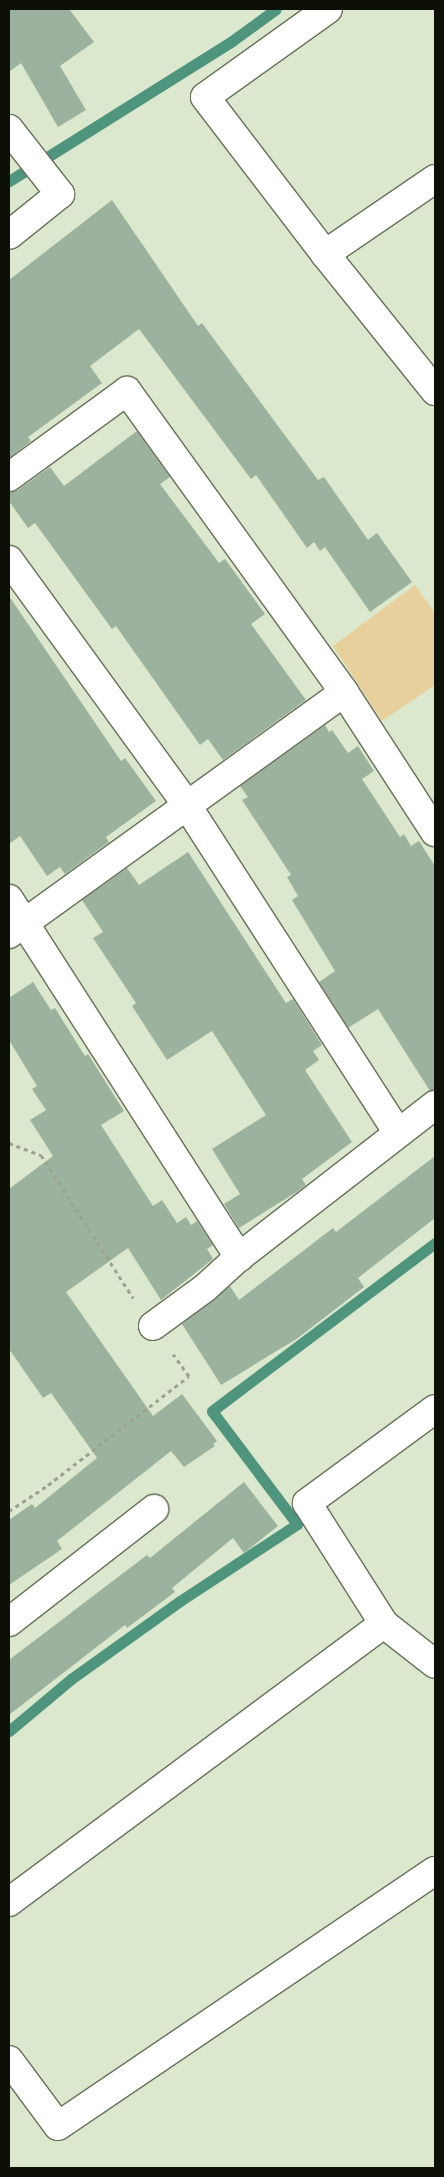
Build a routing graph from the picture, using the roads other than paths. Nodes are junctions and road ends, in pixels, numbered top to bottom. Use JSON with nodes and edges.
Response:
{"nodes":[{"id":1,"x":328,"y":9,"type":"edge"},
{"id":2,"x":16,"y":138,"type":"edge"},
{"id":3,"x":435,"y":179,"type":"edge"},
{"id":4,"x":9,"y":234,"type":"edge"},
{"id":5,"x":324,"y":254,"type":"junction"},
{"id":6,"x":435,"y":391,"type":"edge"},
{"id":7,"x":9,"y":477,"type":"edge"},
{"id":8,"x":9,"y":560,"type":"edge"},
{"id":9,"x":344,"y":692,"type":"junction"},
{"id":10,"x":186,"y":804,"type":"junction"},
{"id":11,"x":435,"y":832,"type":"edge"},
{"id":12,"x":9,"y":899,"type":"edge"},
{"id":13,"x":17,"y":928,"type":"edge"},
{"id":14,"x":435,"y":1105,"type":"edge"},
{"id":15,"x":397,"y":1132,"type":"junction"},
{"id":16,"x":239,"y":1257,"type":"junction"},
{"id":17,"x":153,"y":1326,"type":"road end"},
{"id":18,"x":435,"y":1409,"type":"edge"},
{"id":19,"x":154,"y":1509,"type":"dead end"},
{"id":20,"x":9,"y":1622,"type":"edge"},
{"id":21,"x":384,"y":1624,"type":"junction"},
{"id":22,"x":435,"y":1664,"type":"edge"},
{"id":23,"x":435,"y":1871,"type":"edge"},
{"id":24,"x":9,"y":1902,"type":"edge"},
{"id":25,"x":9,"y":2060,"type":"edge"}],
"edges":[{"from":1,"to":5,"type":"street"},
{"from":2,"to":4,"type":"street"},
{"from":3,"to":5,"type":"street"},
{"from":5,"to":6,"type":"street"},
{"from":7,"to":9,"type":"street"},
{"from":8,"to":10,"type":"street"},
{"from":9,"to":10,"type":"street"},
{"from":9,"to":11,"type":"street"},
{"from":10,"to":13,"type":"street"},
{"from":10,"to":15,"type":"street"},
{"from":12,"to":13,"type":"street"},
{"from":13,"to":16,"type":"street"},
{"from":14,"to":15,"type":"street"},
{"from":15,"to":16,"type":"street"},
{"from":16,"to":17,"type":"street"},
{"from":18,"to":21,"type":"street"},
{"from":19,"to":20,"type":"street"},
{"from":21,"to":22,"type":"street"},
{"from":21,"to":24,"type":"street"},
{"from":23,"to":25,"type":"street"}]}
